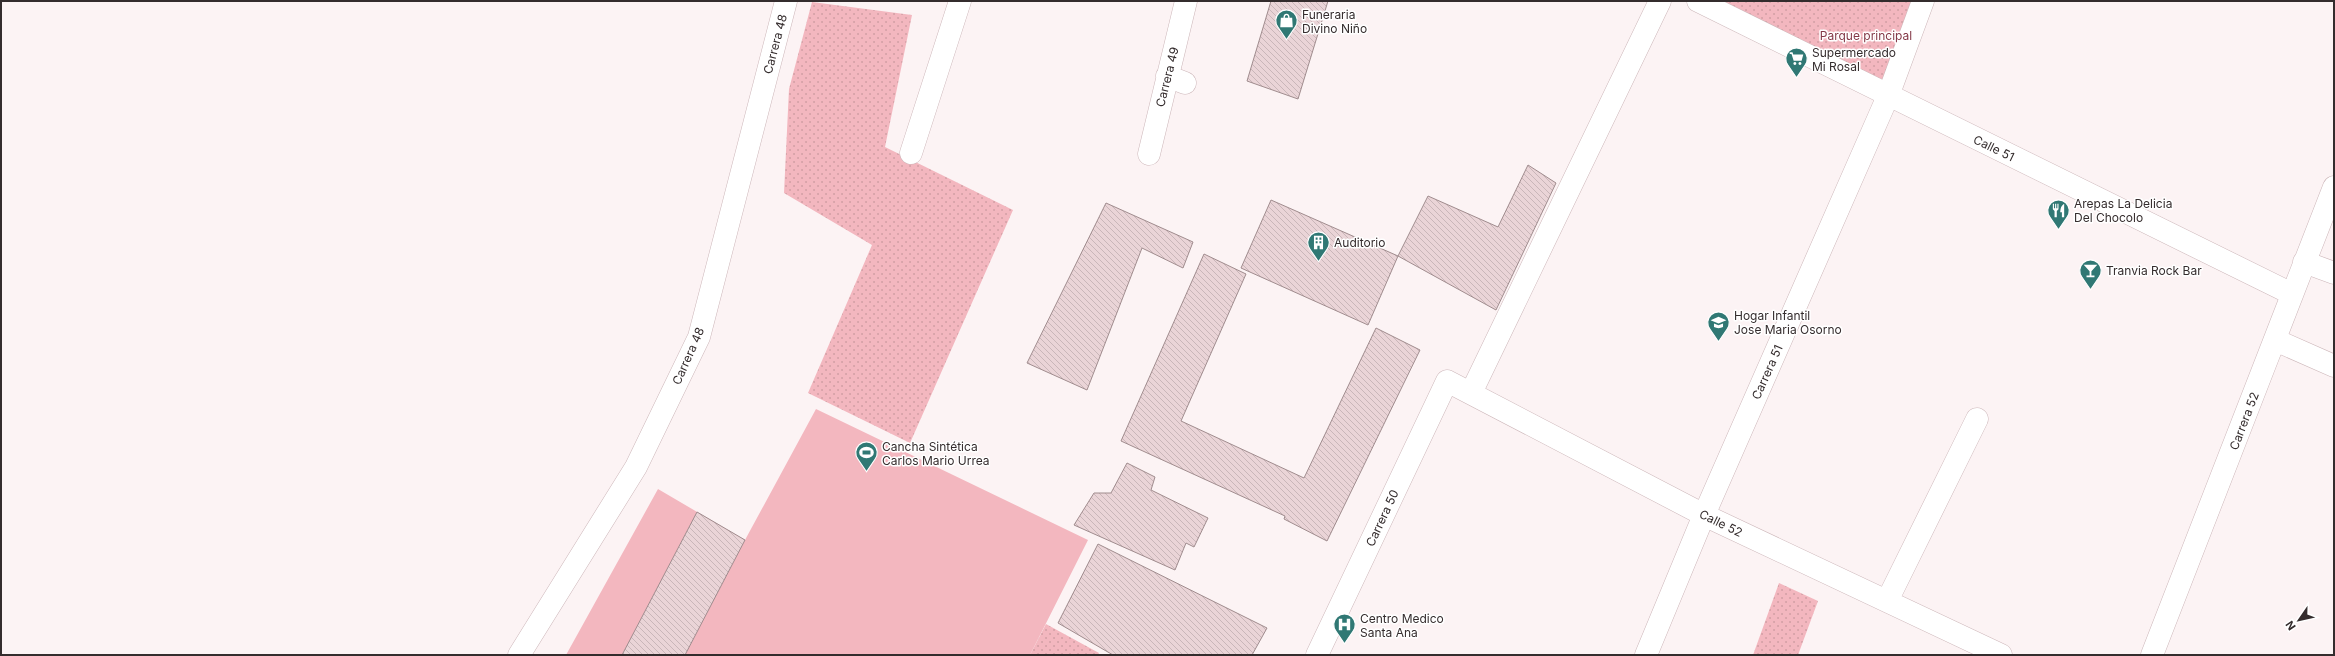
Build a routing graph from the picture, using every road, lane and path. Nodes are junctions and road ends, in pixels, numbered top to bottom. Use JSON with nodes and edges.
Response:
{"nodes":[{"id":1,"x":786,"y":1,"type":"edge"},
{"id":2,"x":960,"y":1,"type":"edge"},
{"id":3,"x":1186,"y":1,"type":"edge"},
{"id":4,"x":1660,"y":1,"type":"edge"},
{"id":5,"x":1698,"y":1,"type":"edge"},
{"id":6,"x":1923,"y":1,"type":"edge"},
{"id":7,"x":1888,"y":96,"type":"junction"},
{"id":8,"x":911,"y":153,"type":"dead end"},
{"id":9,"x":1149,"y":154,"type":"dead end"},
{"id":10,"x":2334,"y":186,"type":"edge"},
{"id":11,"x":2304,"y":262,"type":"junction"},
{"id":12,"x":2334,"y":273,"type":"edge"},
{"id":13,"x":2292,"y":294,"type":"junction"},
{"id":14,"x":2275,"y":340,"type":"junction"},
{"id":15,"x":2334,"y":366,"type":"edge"},
{"id":16,"x":1447,"y":381,"type":"joint"},
{"id":17,"x":1471,"y":393,"type":"junction"},
{"id":18,"x":1977,"y":419,"type":"dead end"},
{"id":19,"x":1704,"y":515,"type":"junction"},
{"id":20,"x":1887,"y":601,"type":"junction"},
{"id":21,"x":519,"y":655,"type":"edge"},
{"id":22,"x":1318,"y":655,"type":"edge"},
{"id":23,"x":1646,"y":655,"type":"edge"},
{"id":24,"x":2001,"y":655,"type":"edge"},
{"id":25,"x":2152,"y":655,"type":"edge"}],
"edges":[{"from":1,"to":21,"type":"street","name":"Carrera 48"},
{"from":2,"to":8,"type":"street"},
{"from":3,"to":9,"type":"street","name":"Carrera 49"},
{"from":4,"to":17,"type":"street"},
{"from":5,"to":7,"type":"street","name":"Calle 51"},
{"from":6,"to":7,"type":"street","name":"Carrera 51"},
{"from":7,"to":13,"type":"street","name":"Calle 51"},
{"from":7,"to":19,"type":"street","name":"Carrera 51"},
{"from":10,"to":11,"type":"street","name":"Carrera 52"},
{"from":11,"to":12,"type":"street"},
{"from":11,"to":13,"type":"street","name":"Carrera 52"},
{"from":13,"to":14,"type":"street","name":"Carrera 52"},
{"from":14,"to":15,"type":"street"},
{"from":14,"to":25,"type":"street","name":"Carrera 52"},
{"from":16,"to":17,"type":"street","name":"Calle 52"},
{"from":16,"to":22,"type":"street","name":"Carrera 50"},
{"from":17,"to":19,"type":"street","name":"Calle 52"},
{"from":18,"to":20,"type":"street"},
{"from":19,"to":20,"type":"street","name":"Calle 52"},
{"from":19,"to":23,"type":"street","name":"Carrera 51"},
{"from":20,"to":24,"type":"street","name":"Calle 52"}]}
